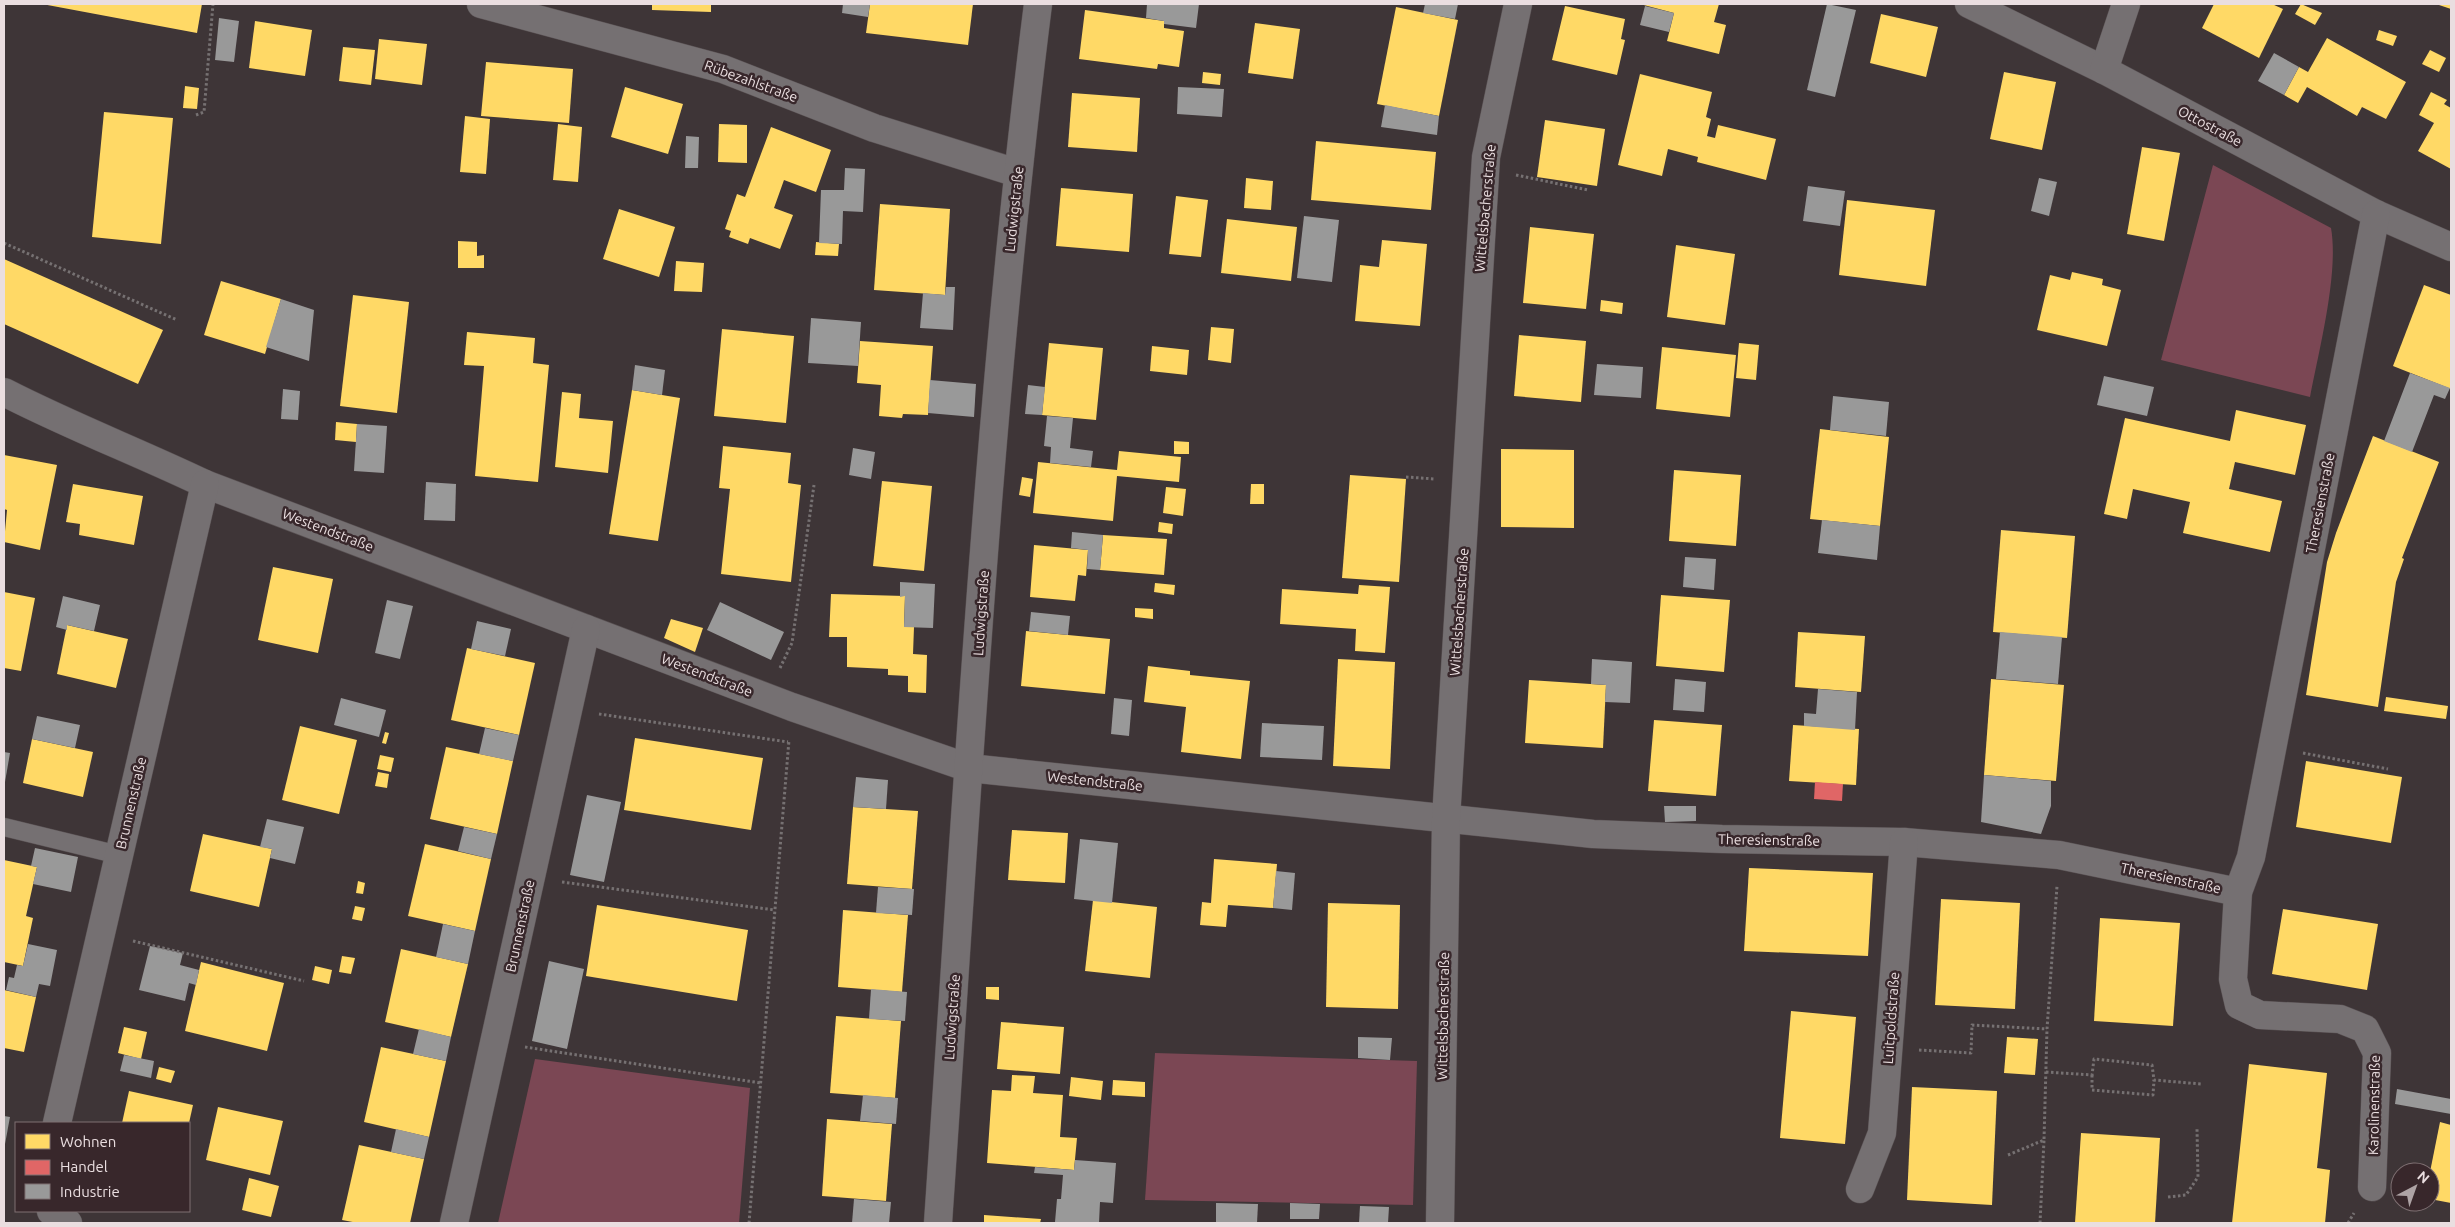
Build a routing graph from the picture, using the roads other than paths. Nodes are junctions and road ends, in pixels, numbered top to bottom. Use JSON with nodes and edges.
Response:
{"nodes":[{"id":1,"x":481,"y":4,"type":"edge"},
{"id":2,"x":1038,"y":4,"type":"edge"},
{"id":3,"x":1518,"y":4,"type":"edge"},
{"id":4,"x":1969,"y":4,"type":"edge"},
{"id":5,"x":2126,"y":4,"type":"edge"},
{"id":6,"x":2104,"y":70,"type":"junction"},
{"id":7,"x":1017,"y":174,"type":"junction"},
{"id":8,"x":2376,"y":214,"type":"junction"},
{"id":9,"x":2451,"y":247,"type":"edge"},
{"id":10,"x":4,"y":392,"type":"edge"},
{"id":11,"x":205,"y":484,"type":"junction"},
{"id":12,"x":586,"y":629,"type":"junction"},
{"id":13,"x":969,"y":768,"type":"junction"},
{"id":14,"x":1446,"y":819,"type":"junction"},
{"id":15,"x":4,"y":827,"type":"edge"},
{"id":16,"x":1904,"y":842,"type":"junction"},
{"id":17,"x":118,"y":855,"type":"junction"},
{"id":18,"x":2238,"y":892,"type":"junction"},
{"id":19,"x":56,"y":1122,"type":"edge"},
{"id":20,"x":2372,"y":1187,"type":"dead end"},
{"id":21,"x":1860,"y":1189,"type":"dead end"},
{"id":22,"x":52,"y":1212,"type":"edge"},
{"id":23,"x":68,"y":1223,"type":"edge"},
{"id":24,"x":454,"y":1223,"type":"edge"},
{"id":25,"x":938,"y":1223,"type":"edge"},
{"id":26,"x":1440,"y":1223,"type":"edge"}],
"edges":[{"from":1,"to":7,"type":"street","name":"Rübezahlstraße"},
{"from":2,"to":7,"type":"street","name":"Ludwigstraße"},
{"from":3,"to":14,"type":"street","name":"Wittelsbacherstraße"},
{"from":4,"to":6,"type":"street","name":"Ottostraße"},
{"from":5,"to":6,"type":"street"},
{"from":6,"to":8,"type":"street","name":"Ottostraße"},
{"from":7,"to":13,"type":"street","name":"Ludwigstraße"},
{"from":8,"to":9,"type":"street","name":"Ottostraße"},
{"from":8,"to":18,"type":"street","name":"Theresienstraße"},
{"from":10,"to":11,"type":"street","name":"Westendstraße"},
{"from":11,"to":12,"type":"street","name":"Westendstraße"},
{"from":11,"to":17,"type":"street","name":"Brunnenstraße"},
{"from":12,"to":13,"type":"street","name":"Westendstraße"},
{"from":12,"to":24,"type":"street","name":"Brunnenstraße"},
{"from":13,"to":14,"type":"street","name":"Westendstraße"},
{"from":13,"to":25,"type":"street","name":"Ludwigstraße"},
{"from":14,"to":16,"type":"street","name":"Theresienstraße"},
{"from":14,"to":26,"type":"street","name":"Wittelsbacherstraße"},
{"from":15,"to":17,"type":"lane"},
{"from":16,"to":18,"type":"street","name":"Theresienstraße"},
{"from":16,"to":21,"type":"street","name":"Luitpoldstraße"},
{"from":17,"to":19,"type":"street","name":"Brunnenstraße"},
{"from":18,"to":20,"type":"street","name":"Karolinenstraße"},
{"from":22,"to":23,"type":"street"}]}
